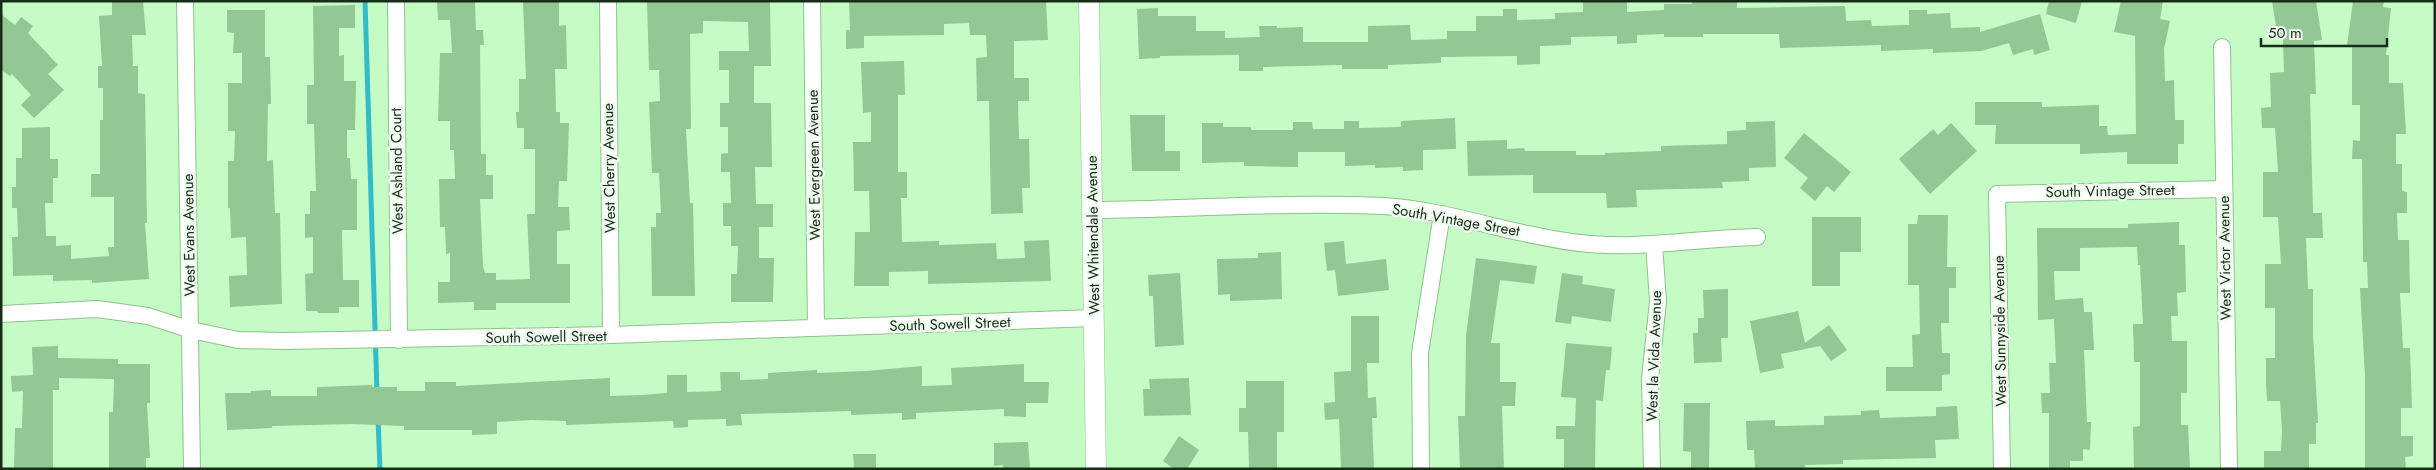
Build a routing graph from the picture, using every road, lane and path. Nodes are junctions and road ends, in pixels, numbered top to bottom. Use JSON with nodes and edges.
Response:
{"nodes":[{"id":1,"x":185,"y":1,"type":"edge"},
{"id":2,"x":396,"y":1,"type":"edge"},
{"id":3,"x":608,"y":1,"type":"edge"},
{"id":4,"x":812,"y":1,"type":"edge"},
{"id":5,"x":1089,"y":1,"type":"edge"},
{"id":6,"x":2222,"y":47,"type":"dead end"},
{"id":7,"x":2223,"y":189,"type":"junction"},
{"id":8,"x":1997,"y":194,"type":"joint"},
{"id":9,"x":1093,"y":210,"type":"junction"},
{"id":10,"x":1442,"y":214,"type":"junction"},
{"id":11,"x":1757,"y":237,"type":"dead end"},
{"id":12,"x":1654,"y":244,"type":"junction"},
{"id":13,"x":1,"y":314,"type":"edge"},
{"id":14,"x":1094,"y":318,"type":"junction"},
{"id":15,"x":816,"y":328,"type":"junction"},
{"id":16,"x":191,"y":330,"type":"junction"},
{"id":17,"x":611,"y":335,"type":"junction"},
{"id":18,"x":399,"y":340,"type":"junction"},
{"id":19,"x":192,"y":469,"type":"edge"},
{"id":20,"x":1096,"y":469,"type":"edge"},
{"id":21,"x":1421,"y":469,"type":"edge"},
{"id":22,"x":1652,"y":469,"type":"edge"},
{"id":23,"x":2002,"y":469,"type":"edge"},
{"id":24,"x":2229,"y":469,"type":"edge"}],
"edges":[{"from":1,"to":16,"type":"street","name":"West Evans Avenue"},
{"from":2,"to":18,"type":"street","name":"West Ashland Court"},
{"from":3,"to":17,"type":"street","name":"West Cherry Avenue"},
{"from":4,"to":15,"type":"street","name":"West Evergreen Avenue"},
{"from":5,"to":9,"type":"street","name":"West Whitendale Avenue"},
{"from":6,"to":7,"type":"street","name":"West Victor Avenue"},
{"from":7,"to":8,"type":"street","name":"South Vintage Street"},
{"from":7,"to":24,"type":"street","name":"West Victor Avenue"},
{"from":8,"to":23,"type":"street","name":"West Sunnyside Avenue"},
{"from":9,"to":10,"type":"street","name":"South Vintage Street"},
{"from":9,"to":14,"type":"street","name":"West Whitendale Avenue"},
{"from":10,"to":12,"type":"street","name":"South Vintage Street"},
{"from":10,"to":21,"type":"street"},
{"from":11,"to":12,"type":"street","name":"South Vintage Street"},
{"from":12,"to":22,"type":"street","name":"West la Vida Avenue"},
{"from":13,"to":16,"type":"street","name":"South Sowell Street"},
{"from":14,"to":15,"type":"street","name":"South Sowell Street"},
{"from":14,"to":20,"type":"street","name":"West Whitendale Avenue"},
{"from":15,"to":17,"type":"street","name":"South Sowell Street"},
{"from":16,"to":18,"type":"street","name":"South Sowell Street"},
{"from":16,"to":19,"type":"street","name":"West Evans Avenue"},
{"from":17,"to":18,"type":"street","name":"South Sowell Street"}]}
